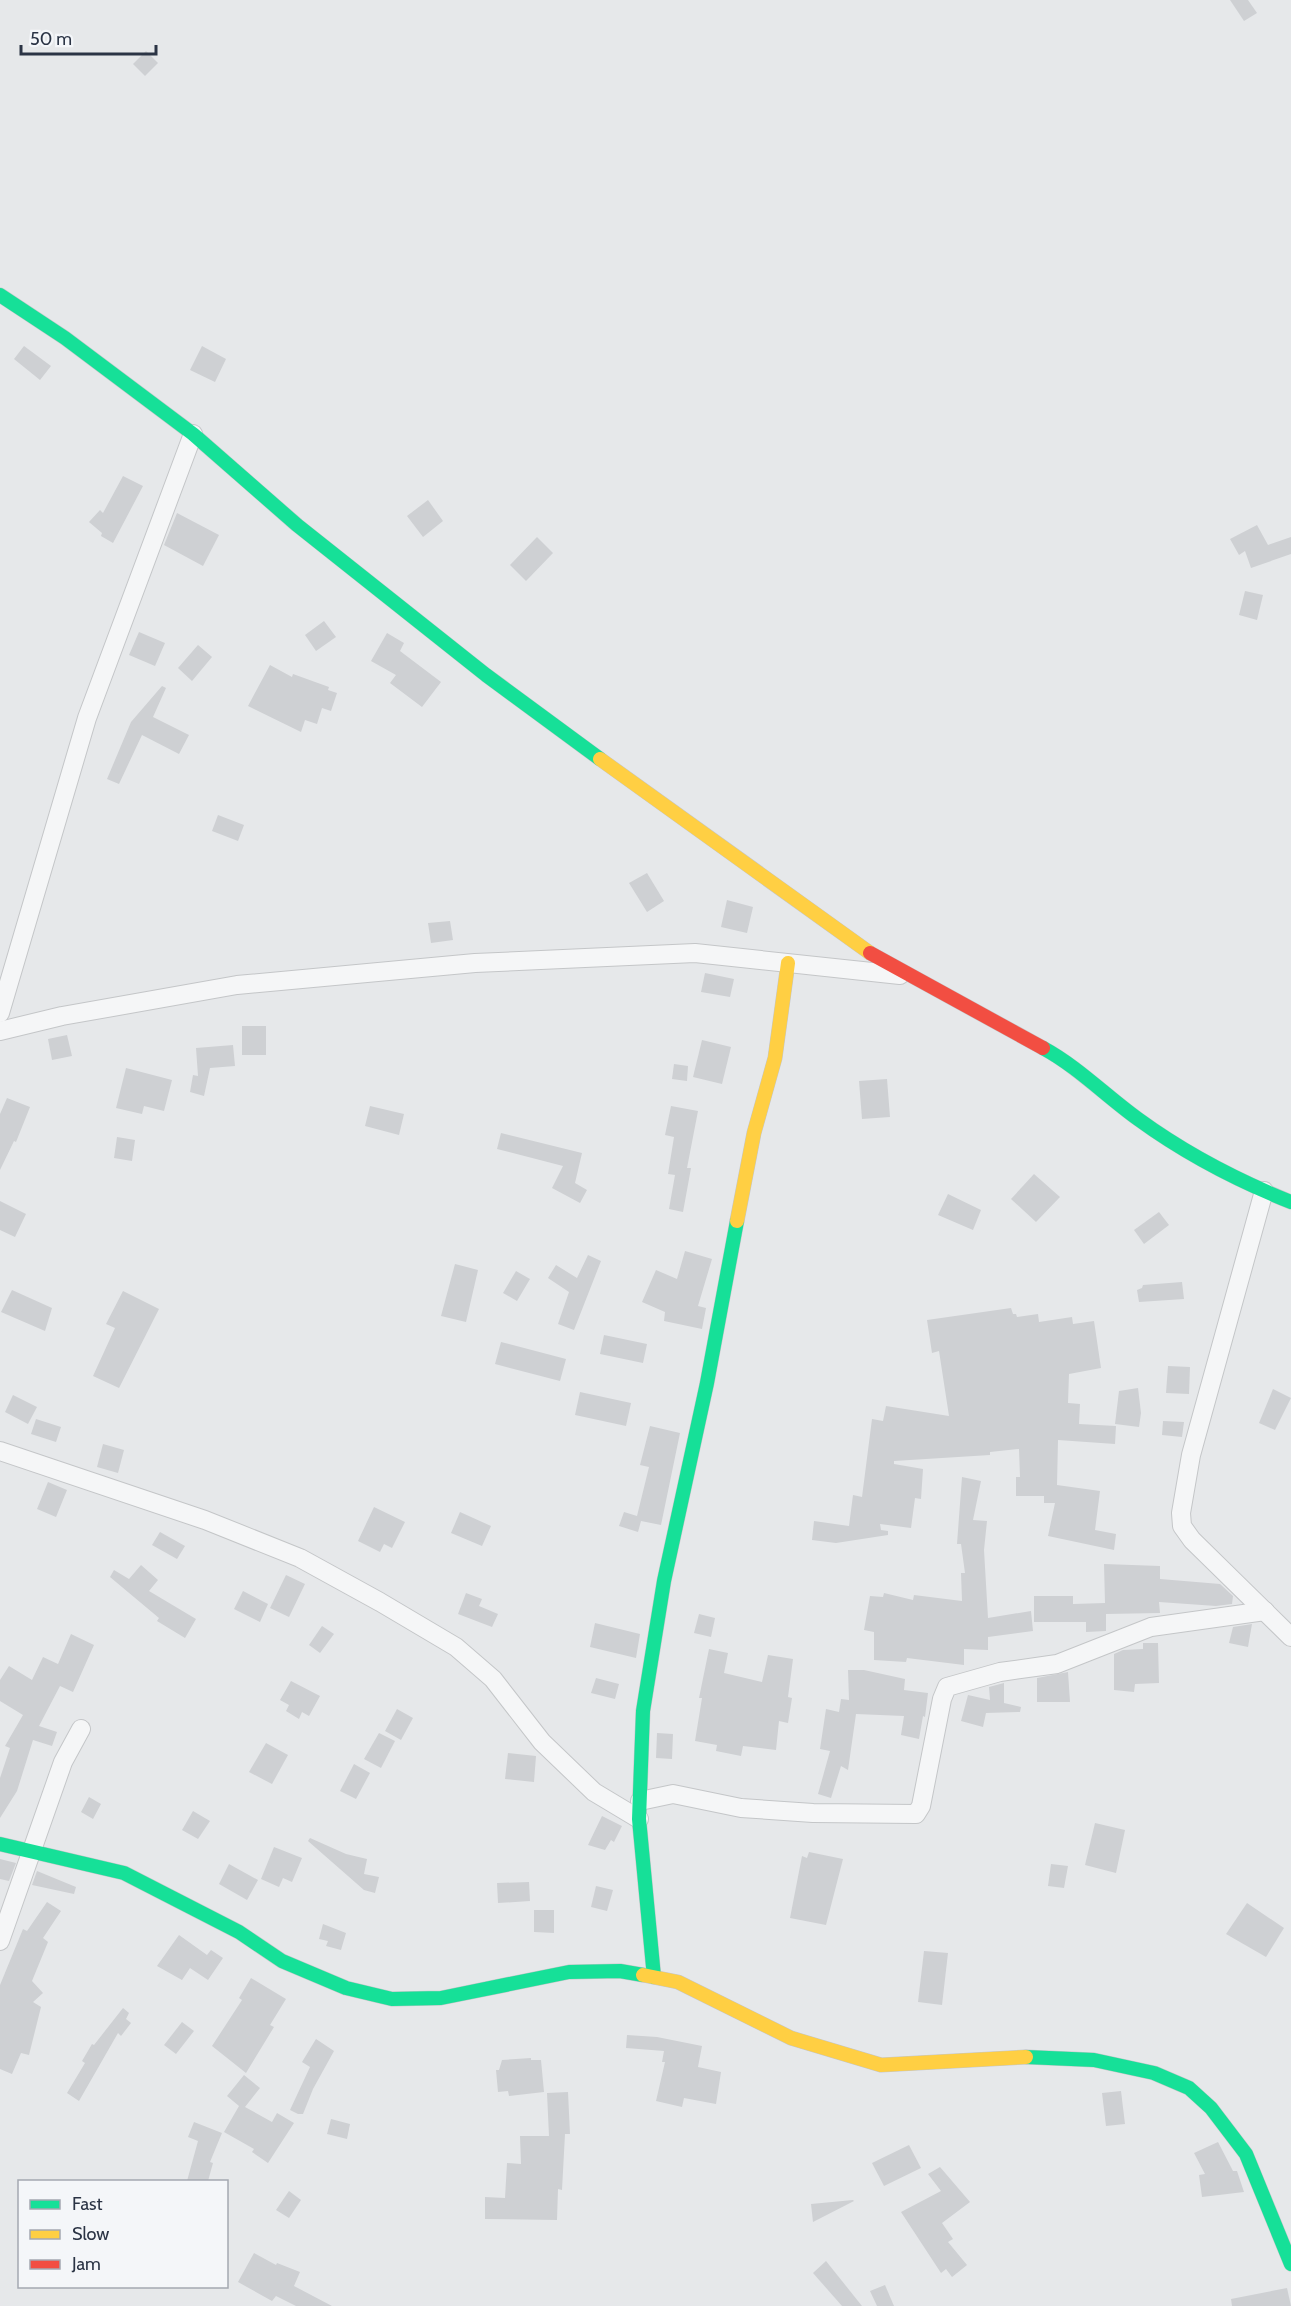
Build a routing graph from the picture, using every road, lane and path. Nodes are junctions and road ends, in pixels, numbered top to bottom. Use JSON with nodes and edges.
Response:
{"nodes":[{"id":1,"x":0,"y":295,"type":"edge"},
{"id":2,"x":194,"y":434,"type":"junction"},
{"id":3,"x":788,"y":963,"type":"junction"},
{"id":4,"x":909,"y":976,"type":"junction"},
{"id":5,"x":0,"y":1013,"type":"edge"},
{"id":6,"x":0,"y":1031,"type":"edge"},
{"id":7,"x":1264,"y":1191,"type":"junction"},
{"id":8,"x":1291,"y":1202,"type":"edge"},
{"id":9,"x":0,"y":1452,"type":"edge"},
{"id":10,"x":1265,"y":1611,"type":"junction"},
{"id":11,"x":1291,"y":1637,"type":"edge"},
{"id":12,"x":81,"y":1729,"type":"dead end"},
{"id":13,"x":639,"y":1810,"type":"junction"},
{"id":14,"x":0,"y":1844,"type":"edge"},
{"id":15,"x":32,"y":1852,"type":"junction"},
{"id":16,"x":0,"y":1941,"type":"edge"},
{"id":17,"x":654,"y":1977,"type":"junction"},
{"id":18,"x":1291,"y":2264,"type":"edge"}],
"edges":[{"from":1,"to":2,"type":"street"},
{"from":2,"to":4,"type":"street"},
{"from":2,"to":5,"type":"street"},
{"from":3,"to":4,"type":"street"},
{"from":3,"to":6,"type":"street"},
{"from":3,"to":13,"type":"street"},
{"from":4,"to":7,"type":"street"},
{"from":7,"to":8,"type":"street"},
{"from":7,"to":10,"type":"street"},
{"from":9,"to":13,"type":"street"},
{"from":10,"to":11,"type":"street"},
{"from":10,"to":13,"type":"street"},
{"from":12,"to":15,"type":"street"},
{"from":13,"to":17,"type":"street"},
{"from":14,"to":15,"type":"street"},
{"from":15,"to":16,"type":"street"},
{"from":15,"to":17,"type":"street"},
{"from":17,"to":18,"type":"street"}]}
